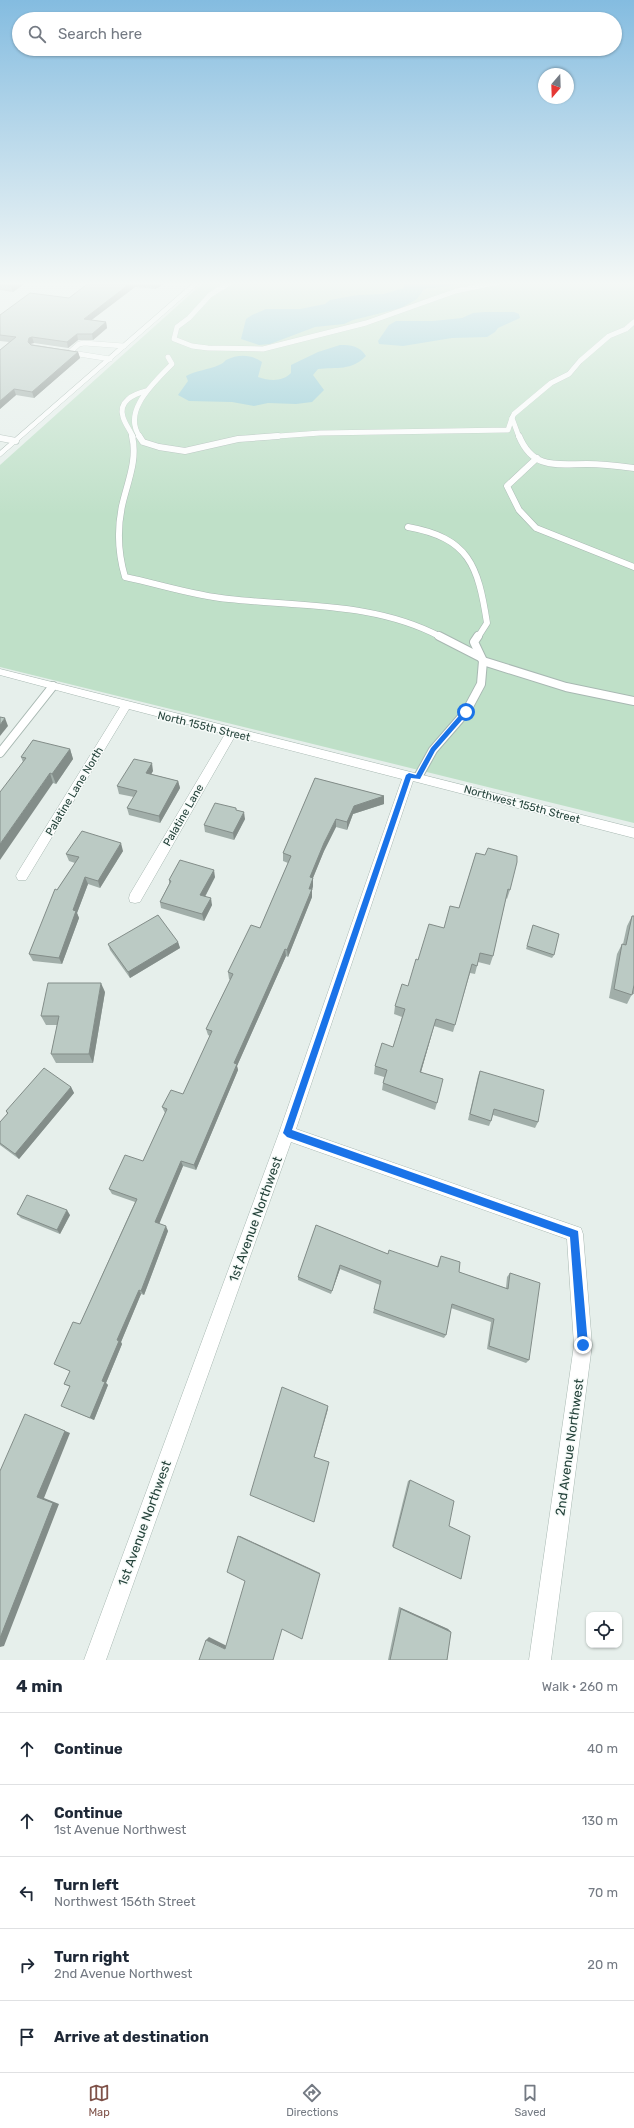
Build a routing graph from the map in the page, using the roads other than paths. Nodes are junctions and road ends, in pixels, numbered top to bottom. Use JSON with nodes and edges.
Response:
{"nodes":[{"id":1,"x":110,"y":359,"type":"edge"},
{"id":2,"x":169,"y":359,"type":"edge"},
{"id":3,"x":581,"y":359,"type":"edge"},
{"id":4,"x":146,"y":391,"type":"junction"},
{"id":5,"x":512,"y":418,"type":"junction"},
{"id":6,"x":0,"y":438,"type":"edge"},
{"id":7,"x":16,"y":441,"type":"junction"},
{"id":8,"x":0,"y":455,"type":"edge"},
{"id":9,"x":537,"y":458,"type":"junction"},
{"id":10,"x":634,"y":468,"type":"edge"},
{"id":11,"x":408,"y":527,"type":"dead end"},
{"id":12,"x":634,"y":567,"type":"edge"},
{"id":13,"x":482,"y":659,"type":"junction"},
{"id":14,"x":0,"y":672,"type":"edge"},
{"id":15,"x":53,"y":686,"type":"junction"},
{"id":16,"x":634,"y":701,"type":"edge"},
{"id":17,"x":126,"y":706,"type":"junction"},
{"id":18,"x":231,"y":733,"type":"junction"},
{"id":19,"x":0,"y":753,"type":"edge"},
{"id":20,"x":414,"y":776,"type":"junction"},
{"id":21,"x":634,"y":833,"type":"edge"},
{"id":22,"x":22,"y":876,"type":"dead end"},
{"id":23,"x":135,"y":898,"type":"dead end"},
{"id":24,"x":287,"y":1133,"type":"junction"},
{"id":25,"x":95,"y":1660,"type":"edge"},
{"id":26,"x":540,"y":1660,"type":"edge"}],
"edges":[{"from":1,"to":7,"type":"street"},
{"from":2,"to":4,"type":"lane"},
{"from":3,"to":5,"type":"lane"},
{"from":4,"to":5,"type":"lane"},
{"from":4,"to":13,"type":"lane"},
{"from":5,"to":9,"type":"lane"},
{"from":6,"to":7,"type":"lane"},
{"from":7,"to":8,"type":"street"},
{"from":9,"to":10,"type":"lane"},
{"from":9,"to":12,"type":"lane"},
{"from":11,"to":13,"type":"lane"},
{"from":13,"to":16,"type":"lane"},
{"from":13,"to":20,"type":"lane"},
{"from":14,"to":15,"type":"street","name":"North 155th Street"},
{"from":15,"to":17,"type":"street","name":"North 155th Street"},
{"from":15,"to":19,"type":"lane"},
{"from":17,"to":18,"type":"street","name":"North 155th Street"},
{"from":17,"to":22,"type":"street","name":"Palatine Lane North"},
{"from":18,"to":20,"type":"street","name":"North 155th Street"},
{"from":18,"to":23,"type":"street","name":"Palatine Lane"},
{"from":20,"to":21,"type":"street","name":"Northwest 155th Street"},
{"from":20,"to":24,"type":"street","name":"1st Avenue Northwest"},
{"from":24,"to":25,"type":"street","name":"1st Avenue Northwest"},
{"from":24,"to":26,"type":"street","name":"2nd Avenue Northwest"}]}
